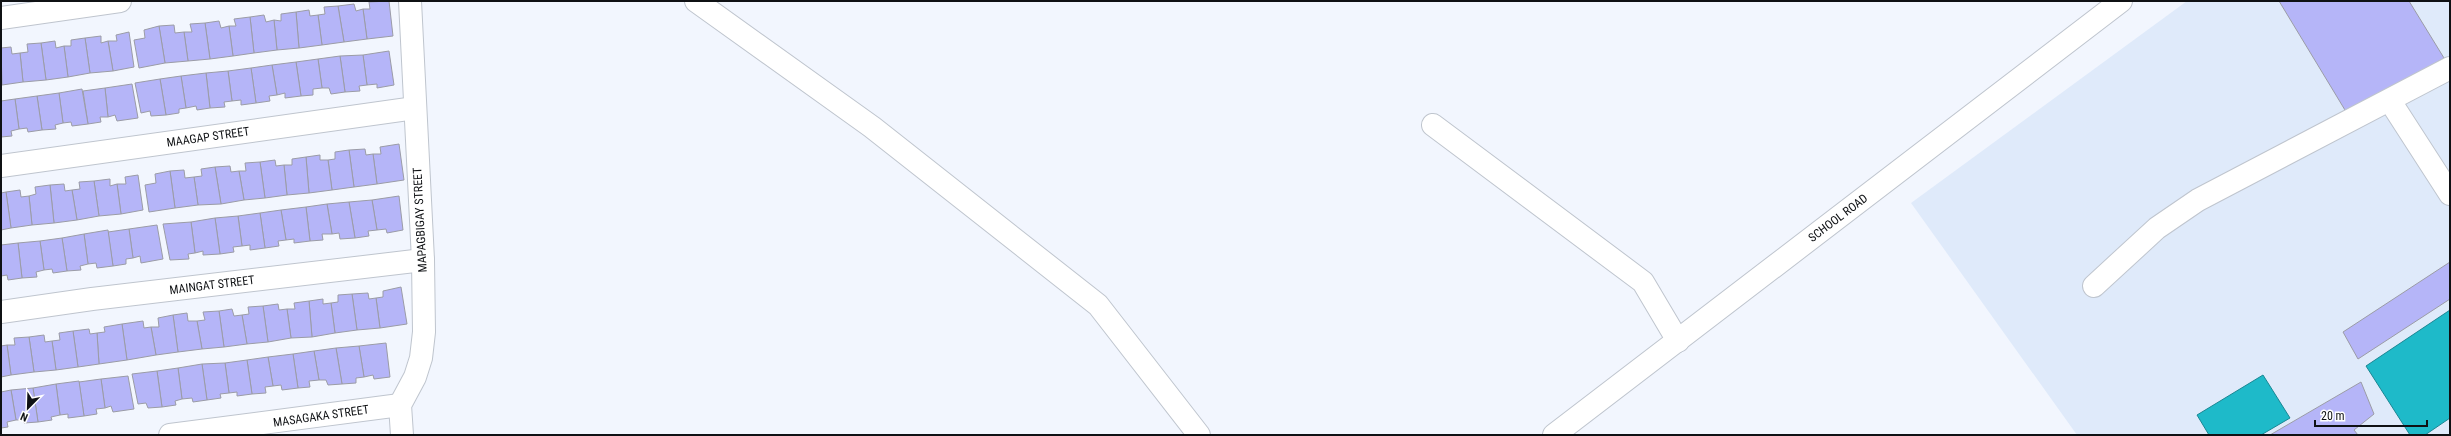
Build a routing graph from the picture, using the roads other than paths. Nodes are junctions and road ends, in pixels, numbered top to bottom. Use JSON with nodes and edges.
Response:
{"nodes":[{"id":1,"x":120,"y":1,"type":"edge"},
{"id":2,"x":410,"y":1,"type":"edge"},
{"id":3,"x":696,"y":1,"type":"edge"},
{"id":4,"x":2121,"y":1,"type":"edge"},
{"id":5,"x":1,"y":18,"type":"edge"},
{"id":6,"x":2450,"y":68,"type":"edge"},
{"id":7,"x":2390,"y":101,"type":"junction"},
{"id":8,"x":415,"y":108,"type":"junction"},
{"id":9,"x":1433,"y":125,"type":"dead end"},
{"id":10,"x":1,"y":166,"type":"edge"},
{"id":11,"x":2450,"y":194,"type":"edge"},
{"id":12,"x":423,"y":260,"type":"junction"},
{"id":13,"x":2094,"y":286,"type":"dead end"},
{"id":14,"x":1,"y":312,"type":"edge"},
{"id":15,"x":1678,"y":341,"type":"junction"},
{"id":16,"x":400,"y":405,"type":"junction"},
{"id":17,"x":170,"y":435,"type":"edge"},
{"id":18,"x":402,"y":435,"type":"edge"},
{"id":19,"x":1200,"y":435,"type":"edge"},
{"id":20,"x":1554,"y":435,"type":"edge"}],
"edges":[{"from":1,"to":5,"type":"street"},
{"from":2,"to":8,"type":"street","name":"MAPAGBIGAY STREET"},
{"from":3,"to":19,"type":"street"},
{"from":4,"to":15,"type":"street","name":"SCHOOL ROAD"},
{"from":6,"to":7,"type":"street"},
{"from":7,"to":11,"type":"street"},
{"from":7,"to":13,"type":"street"},
{"from":8,"to":10,"type":"street","name":"MAAGAP STREET"},
{"from":8,"to":12,"type":"street","name":"MAPAGBIGAY STREET"},
{"from":9,"to":15,"type":"street"},
{"from":12,"to":14,"type":"street","name":"MAINGAT STREET"},
{"from":12,"to":16,"type":"street","name":"MAPAGBIGAY STREET"},
{"from":15,"to":20,"type":"street","name":"SCHOOL ROAD"},
{"from":16,"to":17,"type":"street","name":"MASAGAKA STREET"},
{"from":16,"to":18,"type":"street"}]}
